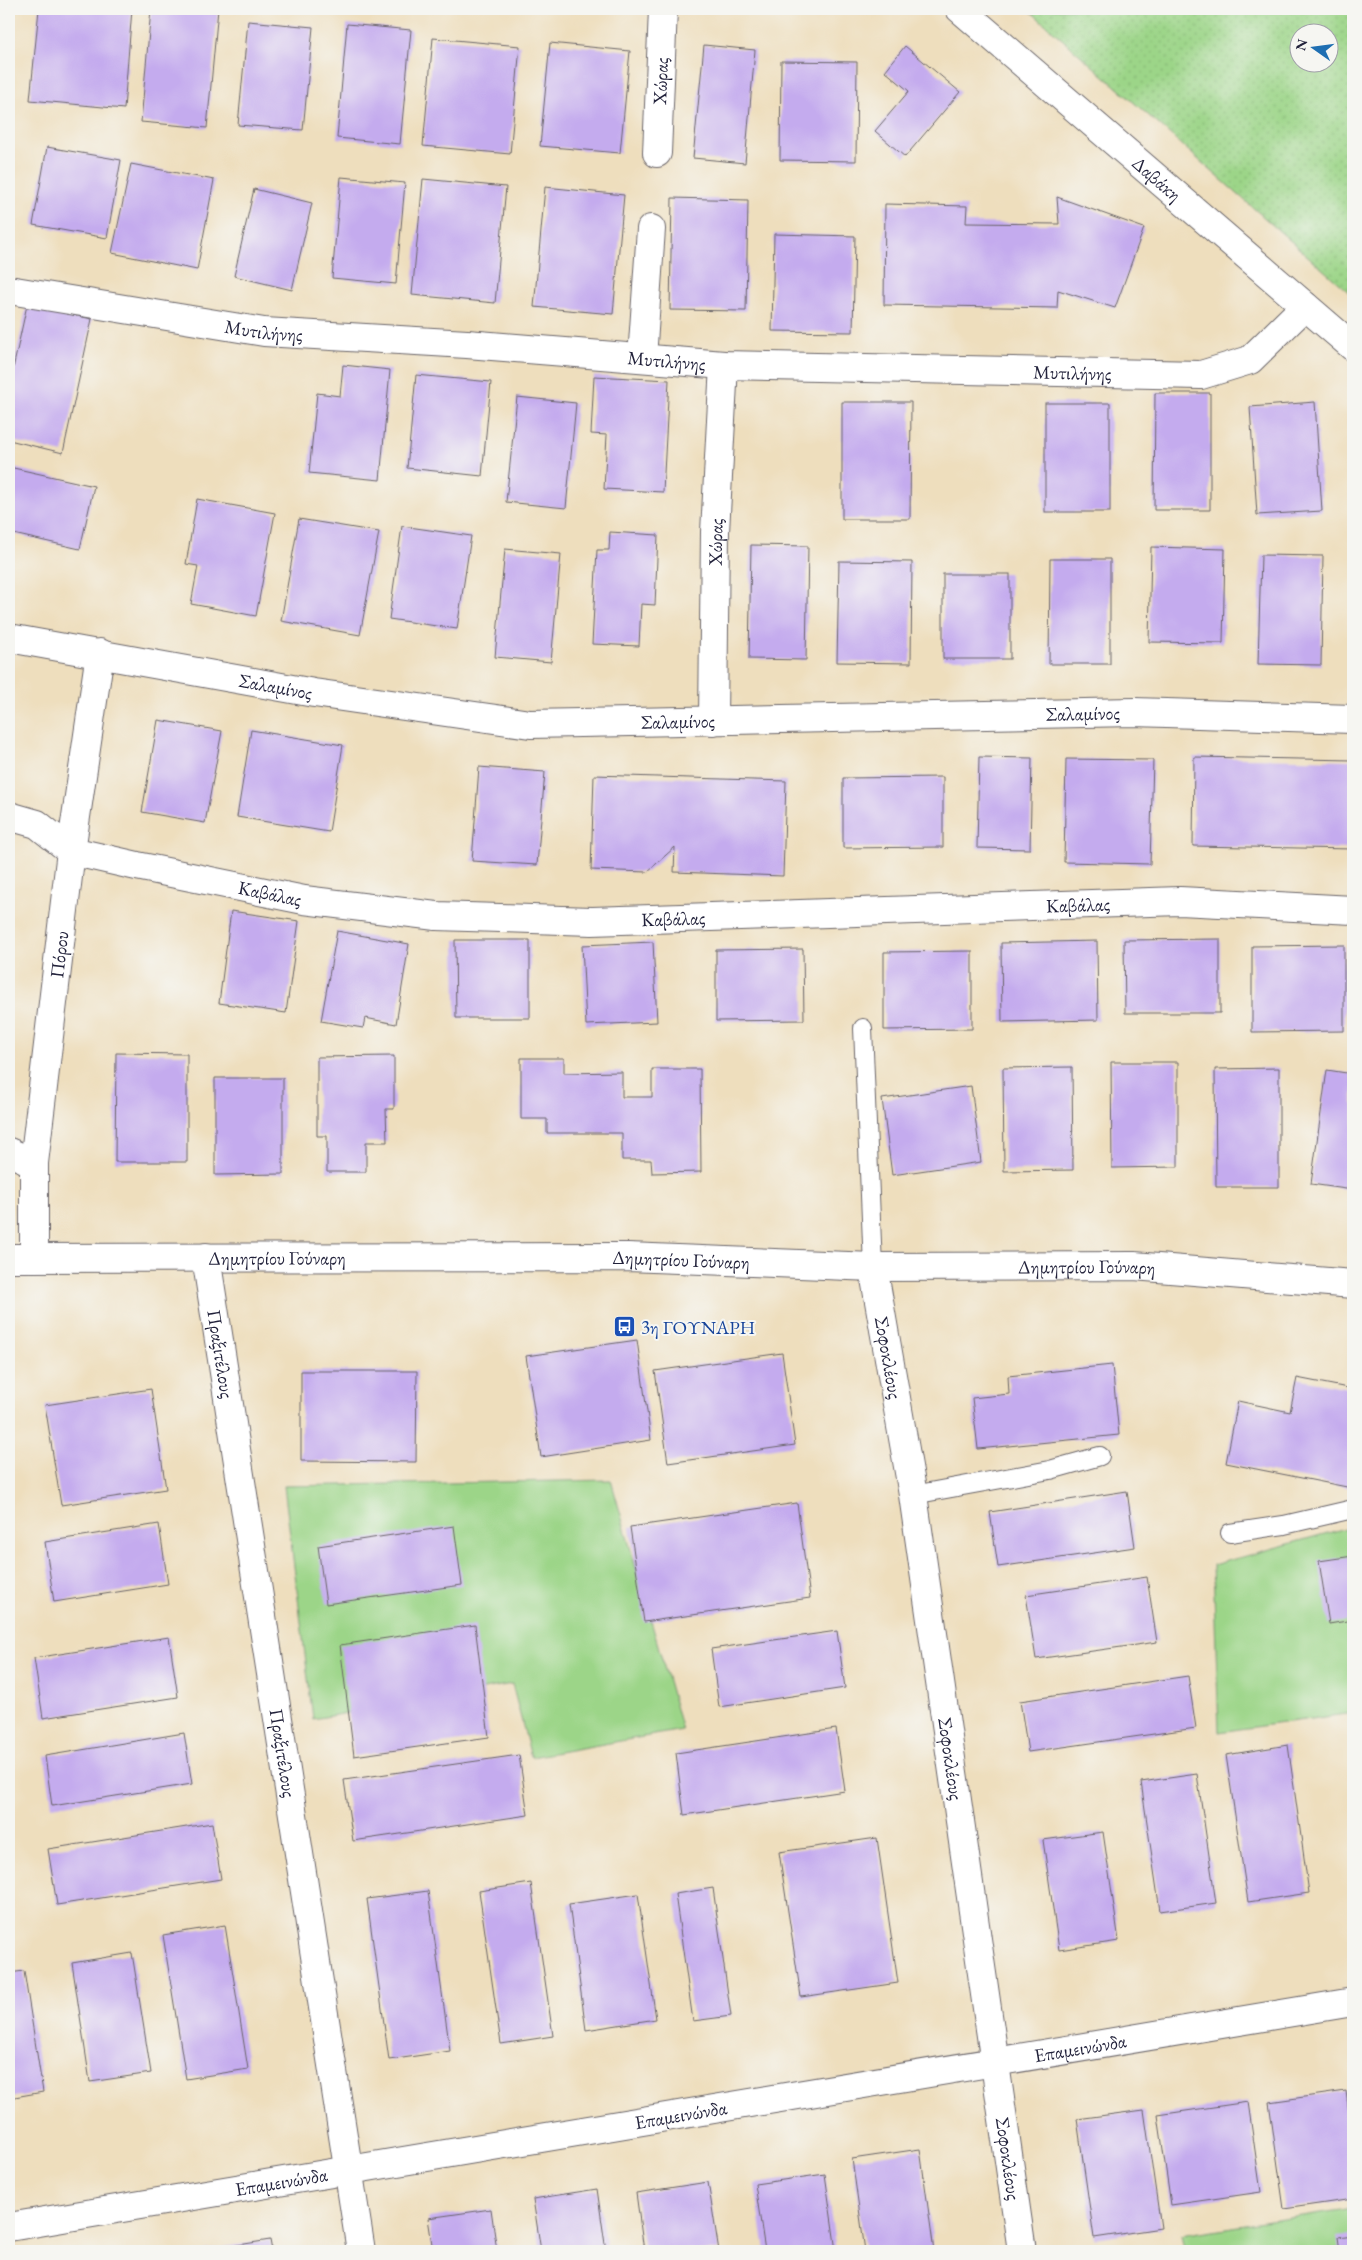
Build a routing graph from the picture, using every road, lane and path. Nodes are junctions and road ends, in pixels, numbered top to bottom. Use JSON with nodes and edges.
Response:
{"nodes":[{"id":1,"x":663,"y":9,"type":"edge"},
{"id":2,"x":960,"y":9,"type":"edge"},
{"id":3,"x":657,"y":153,"type":"dead end"},
{"id":4,"x":651,"y":229,"type":"dead end"},
{"id":5,"x":9,"y":290,"type":"edge"},
{"id":6,"x":1305,"y":306,"type":"junction"},
{"id":7,"x":1353,"y":347,"type":"edge"},
{"id":8,"x":642,"y":358,"type":"junction"},
{"id":9,"x":724,"y":365,"type":"junction"},
{"id":10,"x":9,"y":638,"type":"edge"},
{"id":11,"x":100,"y":653,"type":"junction"},
{"id":12,"x":1353,"y":719,"type":"edge"},
{"id":13,"x":713,"y":720,"type":"junction"},
{"id":14,"x":9,"y":816,"type":"edge"},
{"id":15,"x":72,"y":850,"type":"junction"},
{"id":16,"x":1353,"y":910,"type":"edge"},
{"id":17,"x":863,"y":1028,"type":"dead end"},
{"id":18,"x":9,"y":1152,"type":"edge"},
{"id":19,"x":34,"y":1163,"type":"junction"},
{"id":20,"x":206,"y":1257,"type":"junction"},
{"id":21,"x":21,"y":1258,"type":"edge"},
{"id":22,"x":873,"y":1267,"type":"junction"},
{"id":23,"x":1353,"y":1284,"type":"edge"},
{"id":24,"x":1100,"y":1456,"type":"dead end"},
{"id":25,"x":913,"y":1495,"type":"junction"},
{"id":26,"x":1353,"y":1510,"type":"edge"},
{"id":27,"x":1230,"y":1533,"type":"dead end"},
{"id":28,"x":1353,"y":2002,"type":"edge"},
{"id":29,"x":995,"y":2062,"type":"junction"},
{"id":30,"x":348,"y":2171,"type":"junction"},
{"id":31,"x":9,"y":2228,"type":"edge"},
{"id":32,"x":360,"y":2251,"type":"edge"},
{"id":33,"x":1022,"y":2251,"type":"edge"}],
"edges":[{"from":1,"to":3,"type":"street","name":"Χώρας"},
{"from":2,"to":6,"type":"street","name":"Δαβάκη"},
{"from":4,"to":8,"type":"street"},
{"from":5,"to":8,"type":"street","name":"Μυτιλήνης"},
{"from":6,"to":7,"type":"street","name":"Δαβάκη"},
{"from":6,"to":9,"type":"street","name":"Μυτιλήνης"},
{"from":8,"to":9,"type":"street","name":"Μυτιλήνης"},
{"from":9,"to":13,"type":"street","name":"Χώρας"},
{"from":10,"to":11,"type":"street","name":"Σαλαμίνος"},
{"from":11,"to":13,"type":"street","name":"Σαλαμίνος"},
{"from":11,"to":15,"type":"street","name":"Πόρου"},
{"from":12,"to":13,"type":"street","name":"Σαλαμίνος"},
{"from":14,"to":15,"type":"street","name":"Καβάλας"},
{"from":15,"to":16,"type":"street","name":"Καβάλας"},
{"from":15,"to":19,"type":"street","name":"Πόρου"},
{"from":17,"to":22,"type":"lane"},
{"from":18,"to":19,"type":"street"},
{"from":19,"to":21,"type":"street","name":"Πόρου"},
{"from":20,"to":21,"type":"street","name":"Δημητρίου Γούναρη"},
{"from":20,"to":22,"type":"street","name":"Δημητρίου Γούναρη"},
{"from":20,"to":30,"type":"street","name":"Πραξιτέλους"},
{"from":22,"to":23,"type":"street","name":"Δημητρίου Γούναρη"},
{"from":22,"to":25,"type":"street","name":"Σοφοκλέους"},
{"from":24,"to":25,"type":"lane"},
{"from":25,"to":29,"type":"street","name":"Σοφοκλέους"},
{"from":26,"to":27,"type":"lane"},
{"from":28,"to":29,"type":"street","name":"Επαμεινώνδα"},
{"from":29,"to":30,"type":"street","name":"Επαμεινώνδα"},
{"from":29,"to":33,"type":"street","name":"Σοφοκλέους"},
{"from":30,"to":31,"type":"street","name":"Επαμεινώνδα"},
{"from":30,"to":32,"type":"street","name":"Πραξιτέλους"}]}
